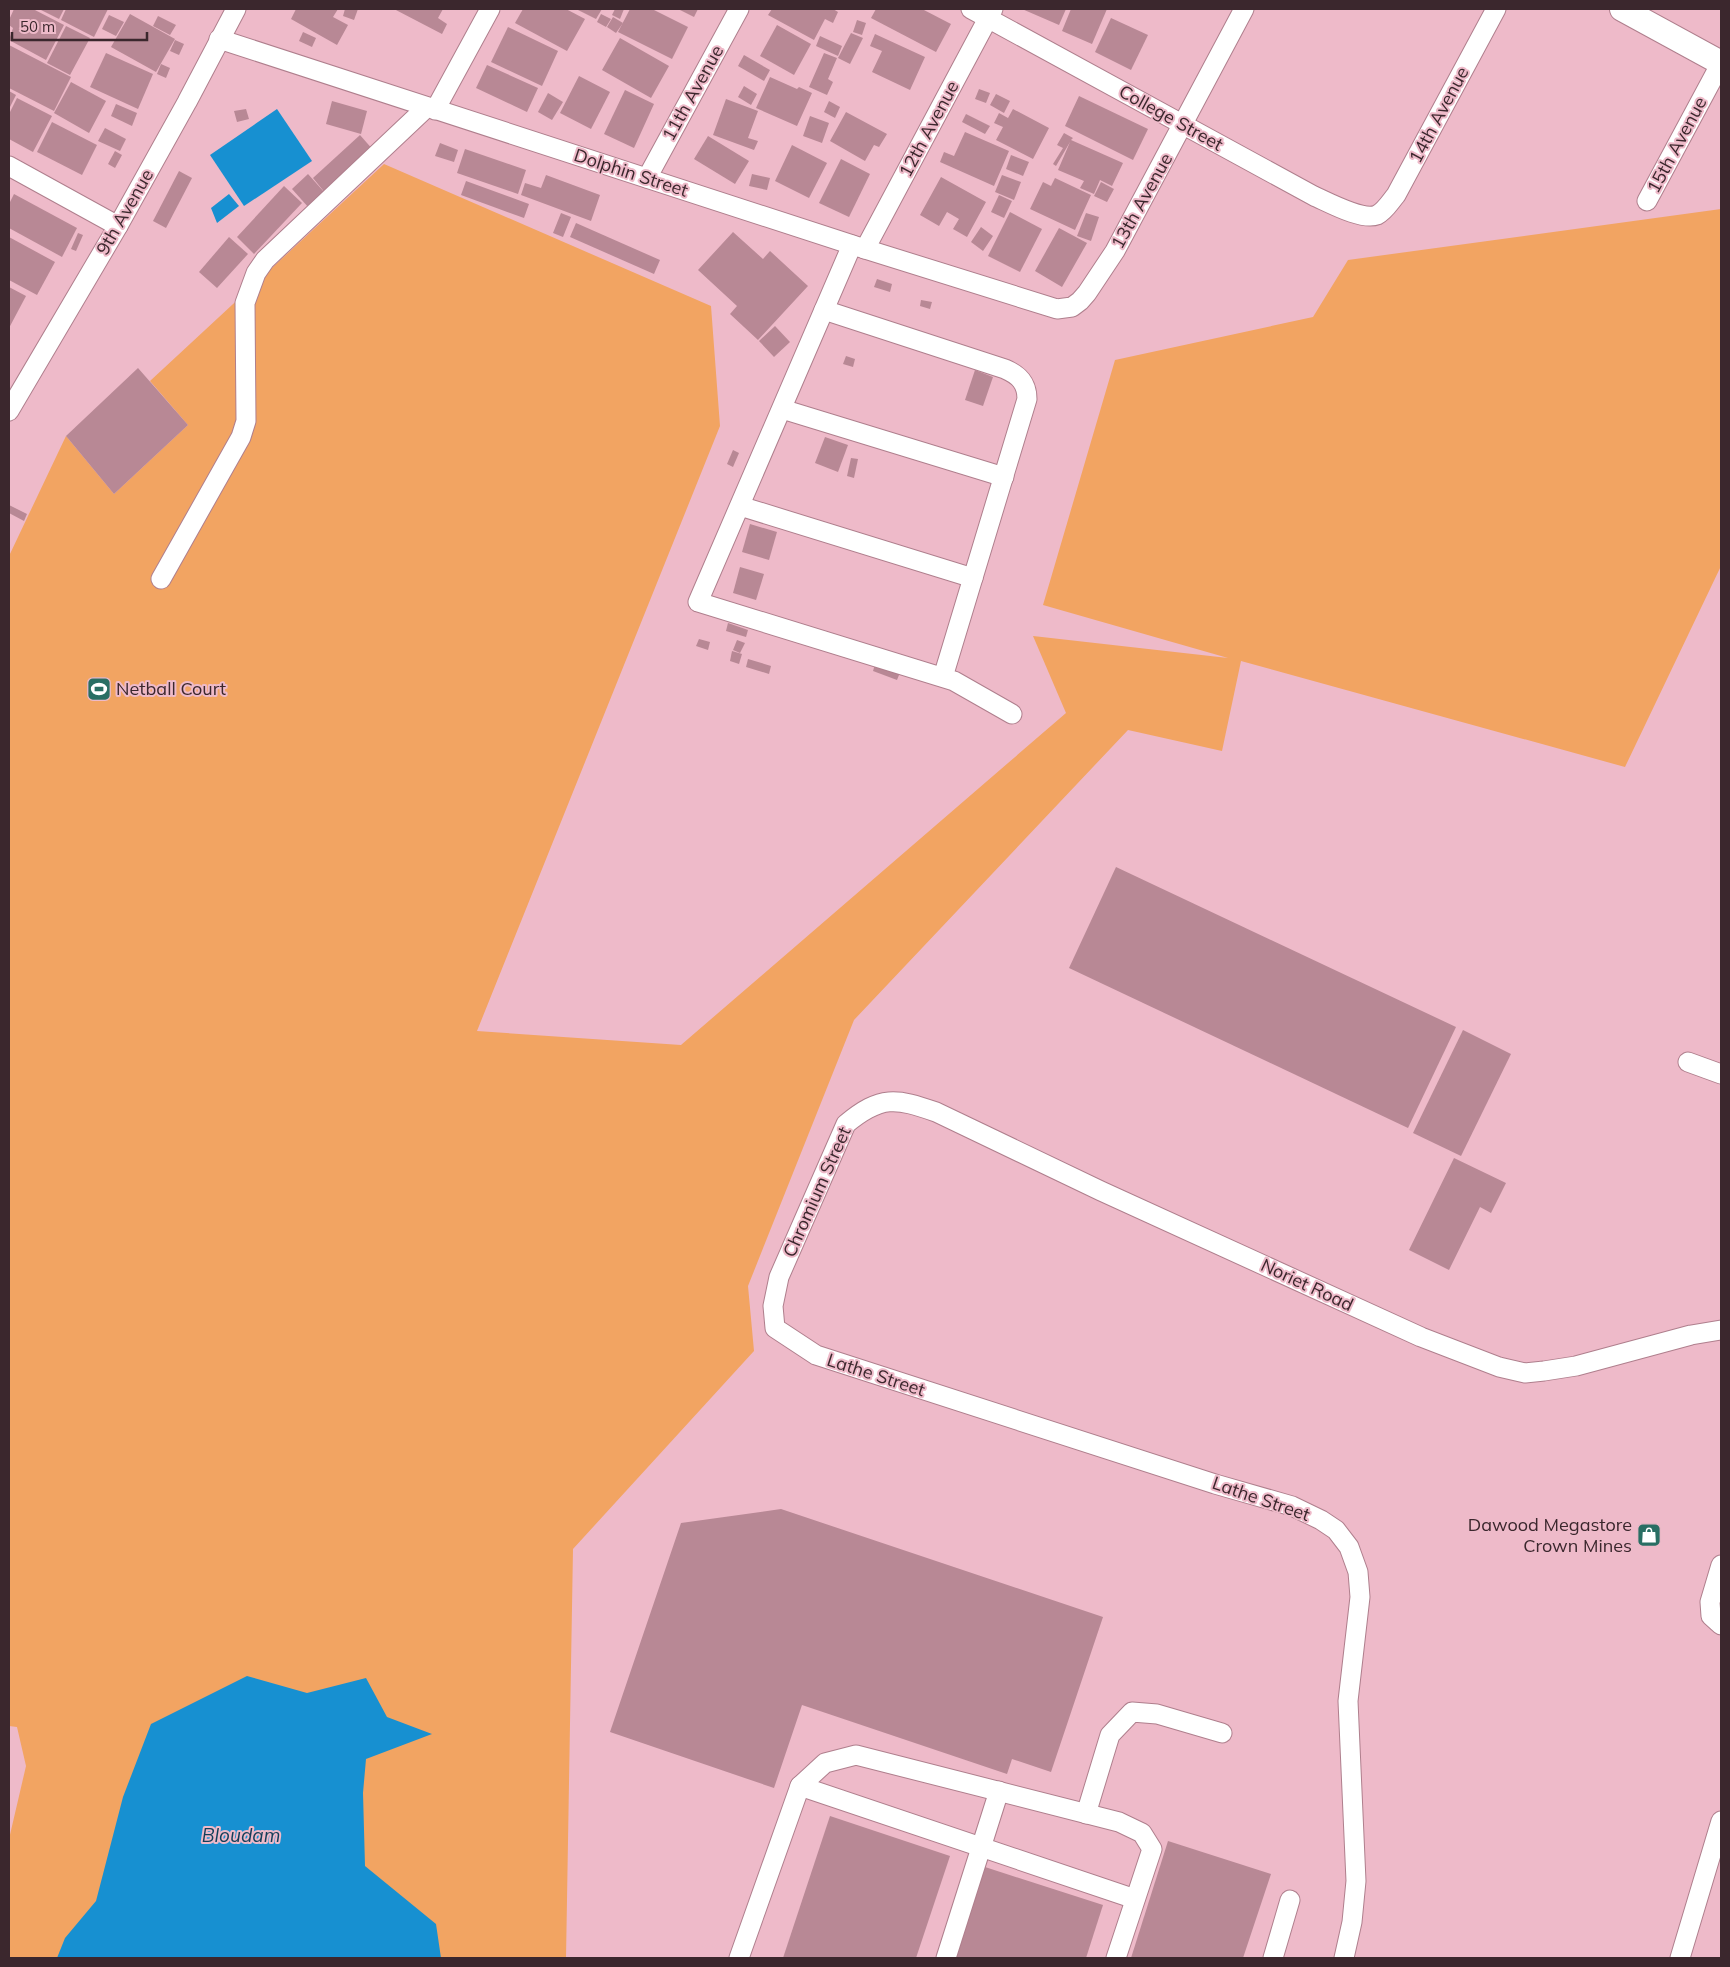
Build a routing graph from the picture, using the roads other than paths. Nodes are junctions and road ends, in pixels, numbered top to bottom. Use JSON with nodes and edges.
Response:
{"nodes":[{"id":1,"x":236,"y":9,"type":"edge"},
{"id":2,"x":490,"y":9,"type":"edge"},
{"id":3,"x":739,"y":9,"type":"edge"},
{"id":4,"x":971,"y":9,"type":"edge"},
{"id":5,"x":1244,"y":9,"type":"edge"},
{"id":6,"x":1496,"y":9,"type":"edge"},
{"id":7,"x":1622,"y":9,"type":"edge"},
{"id":8,"x":991,"y":13,"type":"edge"},
{"id":9,"x":220,"y":39,"type":"junction"},
{"id":10,"x":1721,"y":63,"type":"edge"},
{"id":11,"x":431,"y":108,"type":"junction"},
{"id":12,"x":1184,"y":125,"type":"junction"},
{"id":13,"x":9,"y":166,"type":"edge"},
{"id":14,"x":647,"y":178,"type":"junction"},
{"id":15,"x":1647,"y":201,"type":"dead end"},
{"id":16,"x":1375,"y":216,"type":"joint"},
{"id":17,"x":118,"y":226,"type":"junction"},
{"id":18,"x":858,"y":247,"type":"junction"},
{"id":19,"x":1044,"y":304,"type":"joint"},
{"id":20,"x":824,"y":310,"type":"junction"},
{"id":21,"x":782,"y":409,"type":"junction"},
{"id":22,"x":9,"y":411,"type":"edge"},
{"id":23,"x":1004,"y":477,"type":"junction"},
{"id":24,"x":740,"y":506,"type":"junction"},
{"id":25,"x":973,"y":578,"type":"junction"},
{"id":26,"x":161,"y":579,"type":"dead end"},
{"id":27,"x":943,"y":677,"type":"junction"},
{"id":28,"x":1012,"y":714,"type":"dead end"},
{"id":29,"x":1688,"y":1062,"type":"dead end"},
{"id":30,"x":1721,"y":1074,"type":"edge"},
{"id":31,"x":910,"y":1103,"type":"joint"},
{"id":32,"x":775,"y":1328,"type":"joint"},
{"id":33,"x":1721,"y":1330,"type":"edge"},
{"id":34,"x":1721,"y":1565,"type":"edge"},
{"id":35,"x":1721,"y":1625,"type":"edge"},
{"id":36,"x":1222,"y":1733,"type":"dead end"},
{"id":37,"x":800,"y":1786,"type":"junction"},
{"id":38,"x":999,"y":1791,"type":"junction"},
{"id":39,"x":1086,"y":1814,"type":"junction"},
{"id":40,"x":1721,"y":1821,"type":"edge"},
{"id":41,"x":981,"y":1847,"type":"junction"},
{"id":42,"x":1135,"y":1899,"type":"junction"},
{"id":43,"x":1290,"y":1900,"type":"dead end"},
{"id":44,"x":739,"y":1958,"type":"edge"},
{"id":45,"x":946,"y":1958,"type":"edge"},
{"id":46,"x":1116,"y":1958,"type":"edge"},
{"id":47,"x":1273,"y":1958,"type":"edge"},
{"id":48,"x":1344,"y":1958,"type":"edge"},
{"id":49,"x":1680,"y":1958,"type":"edge"}],
"edges":[{"from":1,"to":9,"type":"street","name":"9th Avenue"},
{"from":2,"to":11,"type":"street"},
{"from":3,"to":14,"type":"street","name":"11th Avenue"},
{"from":4,"to":8,"type":"street","name":"College Street"},
{"from":5,"to":12,"type":"street","name":"13th Avenue"},
{"from":6,"to":16,"type":"street","name":"14th Avenue"},
{"from":7,"to":10,"type":"main road"},
{"from":8,"to":12,"type":"street","name":"College Street"},
{"from":8,"to":18,"type":"street","name":"12th Avenue"},
{"from":9,"to":11,"type":"street","name":"Dolphin Street"},
{"from":9,"to":17,"type":"street","name":"9th Avenue"},
{"from":10,"to":15,"type":"street","name":"15th Avenue"},
{"from":11,"to":14,"type":"street","name":"Dolphin Street"},
{"from":11,"to":26,"type":"street"},
{"from":12,"to":16,"type":"street","name":"College Street"},
{"from":12,"to":19,"type":"street","name":"13th Avenue"},
{"from":13,"to":17,"type":"street"},
{"from":14,"to":18,"type":"street","name":"Dolphin Street"},
{"from":17,"to":22,"type":"street","name":"9th Avenue"},
{"from":18,"to":19,"type":"street","name":"Dolphin Street"},
{"from":18,"to":20,"type":"street","name":"12th Avenue"},
{"from":20,"to":21,"type":"street","name":"12th Avenue"},
{"from":20,"to":23,"type":"street"},
{"from":21,"to":23,"type":"street"},
{"from":21,"to":24,"type":"street","name":"12th Avenue"},
{"from":23,"to":25,"type":"street"},
{"from":24,"to":25,"type":"street"},
{"from":24,"to":27,"type":"street","name":"12th Avenue"},
{"from":25,"to":27,"type":"street"},
{"from":27,"to":28,"type":"street"},
{"from":29,"to":30,"type":"street"},
{"from":31,"to":32,"type":"street","name":"Chromium Street"},
{"from":31,"to":33,"type":"street","name":"Noriet Road"},
{"from":32,"to":48,"type":"street","name":"Lathe Street"},
{"from":34,"to":35,"type":"street"},
{"from":36,"to":39,"type":"street"},
{"from":37,"to":38,"type":"street"},
{"from":37,"to":41,"type":"street"},
{"from":37,"to":44,"type":"street"},
{"from":38,"to":39,"type":"street"},
{"from":38,"to":41,"type":"street"},
{"from":39,"to":42,"type":"street"},
{"from":40,"to":49,"type":"street"},
{"from":41,"to":42,"type":"street"},
{"from":41,"to":45,"type":"street"},
{"from":42,"to":46,"type":"street"},
{"from":43,"to":47,"type":"street"}]}
